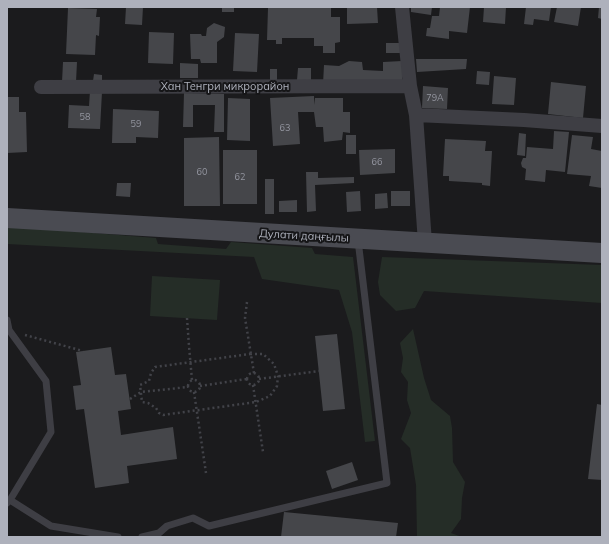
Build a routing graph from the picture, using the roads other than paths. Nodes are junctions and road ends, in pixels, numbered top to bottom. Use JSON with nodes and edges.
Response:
{"nodes":[{"id":1,"x":402,"y":7,"type":"edge"},
{"id":2,"x":410,"y":86,"type":"junction"},
{"id":3,"x":41,"y":87,"type":"dead end"},
{"id":4,"x":416,"y":115,"type":"junction"},
{"id":5,"x":602,"y":126,"type":"edge"},
{"id":6,"x":7,"y":218,"type":"edge"},
{"id":7,"x":358,"y":239,"type":"junction"},
{"id":8,"x":425,"y":243,"type":"junction"},
{"id":9,"x":602,"y":253,"type":"edge"},
{"id":10,"x":7,"y":320,"type":"edge"},
{"id":11,"x":8,"y":501,"type":"edge"},
{"id":12,"x":118,"y":537,"type":"edge"},
{"id":13,"x":142,"y":537,"type":"edge"}],
"edges":[{"from":1,"to":2,"type":"street"},
{"from":2,"to":3,"type":"street","name":"Хан Тенгри микрорайон"},
{"from":2,"to":4,"type":"street"},
{"from":4,"to":5,"type":"street"},
{"from":4,"to":8,"type":"street"},
{"from":6,"to":7,"type":"main road","name":"Дулати даңғылы"},
{"from":7,"to":8,"type":"main road","name":"Дулати даңғылы"},
{"from":7,"to":13,"type":"lane"},
{"from":8,"to":9,"type":"main road","name":"Дулати даңғылы"},
{"from":10,"to":11,"type":"lane"},
{"from":11,"to":12,"type":"lane"}]}
